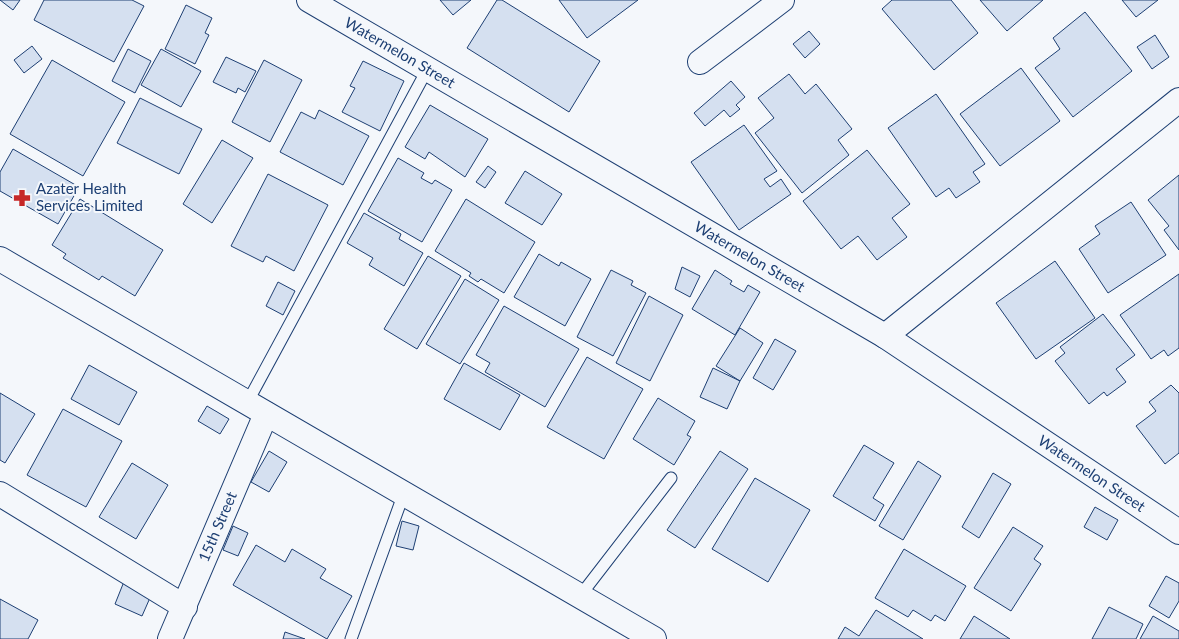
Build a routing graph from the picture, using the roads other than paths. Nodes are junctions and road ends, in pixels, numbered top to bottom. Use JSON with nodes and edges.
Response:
{"nodes":[{"id":1,"x":309,"y":0,"type":"edge"},
{"id":2,"x":782,"y":0,"type":"edge"},
{"id":3,"x":700,"y":62,"type":"dead end"},
{"id":4,"x":427,"y":70,"type":"junction"},
{"id":5,"x":1179,"y":100,"type":"edge"},
{"id":6,"x":0,"y":259,"type":"edge"},
{"id":7,"x":884,"y":336,"type":"junction"},
{"id":8,"x":257,"y":408,"type":"junction"},
{"id":9,"x":671,"y":478,"type":"dead end"},
{"id":10,"x":404,"y":493,"type":"junction"},
{"id":11,"x":0,"y":494,"type":"edge"},
{"id":12,"x":1179,"y":532,"type":"edge"},
{"id":13,"x":580,"y":596,"type":"junction"},
{"id":14,"x":185,"y":607,"type":"junction"},
{"id":15,"x":170,"y":639,"type":"edge"},
{"id":16,"x":351,"y":639,"type":"edge"},
{"id":17,"x":654,"y":639,"type":"edge"}],
"edges":[{"from":1,"to":4,"type":"street","name":"Watermelon Street"},
{"from":2,"to":3,"type":"street"},
{"from":4,"to":7,"type":"street","name":"Watermelon Street"},
{"from":4,"to":8,"type":"lane"},
{"from":5,"to":7,"type":"street"},
{"from":6,"to":8,"type":"street"},
{"from":7,"to":12,"type":"street","name":"Watermelon Street"},
{"from":8,"to":10,"type":"street"},
{"from":8,"to":14,"type":"street","name":"15th Street"},
{"from":9,"to":13,"type":"lane"},
{"from":10,"to":13,"type":"street"},
{"from":10,"to":16,"type":"lane"},
{"from":11,"to":14,"type":"street"},
{"from":13,"to":17,"type":"street"},
{"from":14,"to":15,"type":"street","name":"15th Street"}]}
